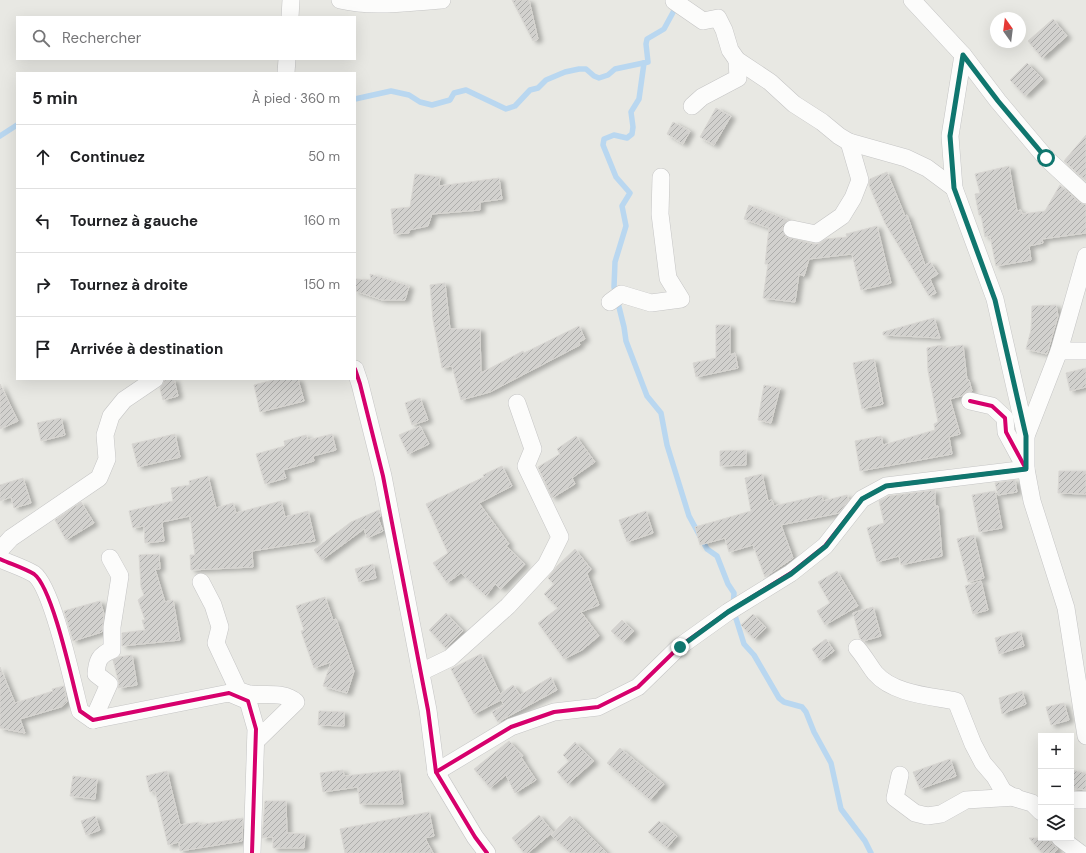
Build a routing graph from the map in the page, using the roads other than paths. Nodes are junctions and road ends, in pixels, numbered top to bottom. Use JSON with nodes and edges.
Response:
{"nodes":[{"id":1,"x":291,"y":0,"type":"edge"},
{"id":2,"x":340,"y":0,"type":"edge"},
{"id":3,"x":442,"y":0,"type":"edge"},
{"id":4,"x":912,"y":0,"type":"edge"},
{"id":5,"x":674,"y":1,"type":"edge"},
{"id":6,"x":290,"y":16,"type":"edge"},
{"id":7,"x":963,"y":55,"type":"junction"},
{"id":8,"x":287,"y":60,"type":"edge"},
{"id":9,"x":737,"y":60,"type":"junction"},
{"id":10,"x":286,"y":72,"type":"edge"},
{"id":11,"x":692,"y":106,"type":"dead end"},
{"id":12,"x":849,"y":142,"type":"junction"},
{"id":13,"x":661,"y":176,"type":"dead end"},
{"id":14,"x":954,"y":188,"type":"junction"},
{"id":15,"x":1086,"y":195,"type":"edge"},
{"id":16,"x":792,"y":229,"type":"dead end"},
{"id":17,"x":1086,"y":256,"type":"edge"},
{"id":18,"x":616,"y":298,"type":"dead end"},
{"id":19,"x":1059,"y":351,"type":"junction"},
{"id":20,"x":1086,"y":351,"type":"edge"},
{"id":21,"x":356,"y":372,"type":"edge"},
{"id":22,"x":154,"y":380,"type":"edge"},
{"id":23,"x":970,"y":401,"type":"dead end"},
{"id":24,"x":517,"y":403,"type":"dead end"},
{"id":25,"x":1026,"y":436,"type":"junction"},
{"id":26,"x":1026,"y":469,"type":"junction"},
{"id":27,"x":0,"y":550,"type":"edge"},
{"id":28,"x":110,"y":558,"type":"dead end"},
{"id":29,"x":0,"y":559,"type":"edge"},
{"id":30,"x":201,"y":582,"type":"dead end"},
{"id":31,"x":857,"y":648,"type":"dead end"},
{"id":32,"x":421,"y":672,"type":"junction"},
{"id":33,"x":93,"y":720,"type":"junction"},
{"id":34,"x":1086,"y":736,"type":"edge"},
{"id":35,"x":256,"y":741,"type":"junction"},
{"id":36,"x":436,"y":772,"type":"junction"},
{"id":37,"x":900,"y":775,"type":"dead end"},
{"id":38,"x":1012,"y":796,"type":"junction"},
{"id":39,"x":1038,"y":798,"type":"edge"},
{"id":40,"x":1074,"y":800,"type":"edge"},
{"id":41,"x":1086,"y":800,"type":"edge"},
{"id":42,"x":1038,"y":809,"type":"edge"},
{"id":43,"x":1064,"y":841,"type":"edge"},
{"id":44,"x":252,"y":853,"type":"edge"},
{"id":45,"x":487,"y":853,"type":"edge"},
{"id":46,"x":1080,"y":853,"type":"edge"}],
"edges":[{"from":1,"to":6,"type":"street"},
{"from":2,"to":3,"type":"street"},
{"from":4,"to":7,"type":"street"},
{"from":5,"to":9,"type":"street"},
{"from":7,"to":14,"type":"street"},
{"from":7,"to":15,"type":"street"},
{"from":8,"to":10,"type":"street"},
{"from":9,"to":11,"type":"street"},
{"from":9,"to":12,"type":"street"},
{"from":12,"to":14,"type":"street"},
{"from":12,"to":16,"type":"street"},
{"from":13,"to":18,"type":"street"},
{"from":14,"to":25,"type":"street"},
{"from":17,"to":19,"type":"street"},
{"from":19,"to":20,"type":"street"},
{"from":19,"to":25,"type":"street"},
{"from":21,"to":32,"type":"street"},
{"from":22,"to":27,"type":"street"},
{"from":23,"to":26,"type":"street"},
{"from":24,"to":32,"type":"street"},
{"from":25,"to":26,"type":"street"},
{"from":26,"to":34,"type":"street"},
{"from":26,"to":36,"type":"street"},
{"from":28,"to":33,"type":"street"},
{"from":29,"to":33,"type":"street"},
{"from":30,"to":35,"type":"street"},
{"from":31,"to":38,"type":"street"},
{"from":32,"to":36,"type":"street"},
{"from":33,"to":35,"type":"street"},
{"from":35,"to":44,"type":"street"},
{"from":36,"to":45,"type":"street"},
{"from":37,"to":38,"type":"street"},
{"from":38,"to":39,"type":"street"},
{"from":38,"to":42,"type":"street"},
{"from":40,"to":41,"type":"street"},
{"from":43,"to":46,"type":"street"}]}
